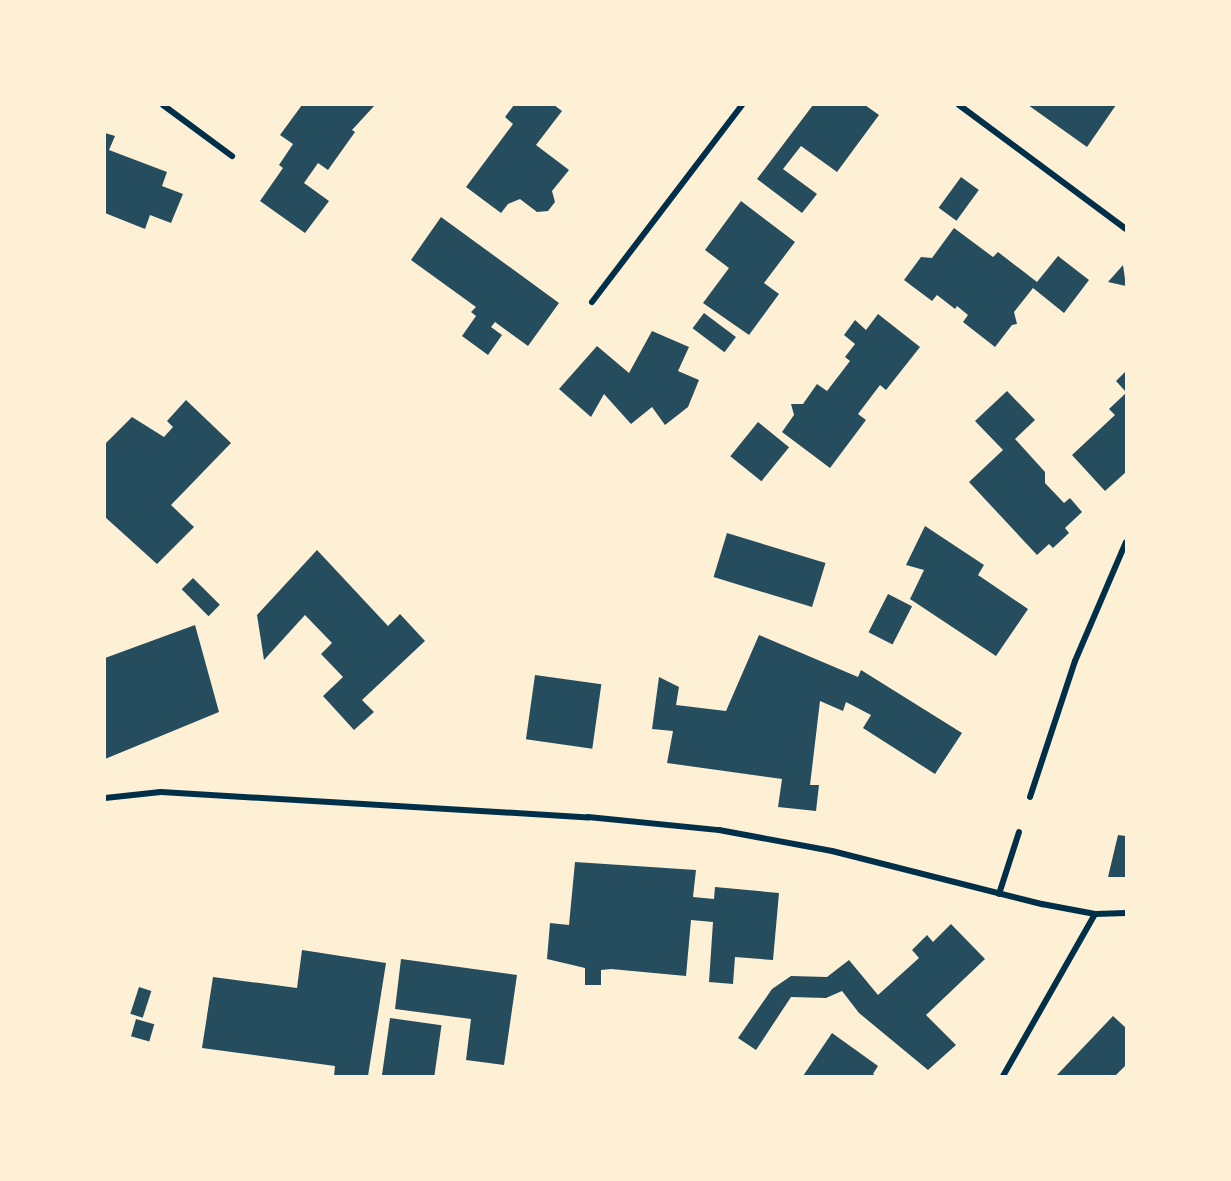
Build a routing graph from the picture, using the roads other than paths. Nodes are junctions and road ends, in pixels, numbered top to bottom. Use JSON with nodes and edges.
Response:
{"nodes":[{"id":1,"x":163,"y":105,"type":"edge"},
{"id":2,"x":742,"y":105,"type":"edge"},
{"id":3,"x":959,"y":105,"type":"edge"},
{"id":4,"x":232,"y":156,"type":"dead end"},
{"id":5,"x":1126,"y":229,"type":"edge"},
{"id":6,"x":592,"y":302,"type":"dead end"},
{"id":7,"x":1126,"y":542,"type":"edge"},
{"id":8,"x":105,"y":798,"type":"edge"},
{"id":9,"x":1030,"y":798,"type":"dead end"},
{"id":10,"x":1019,"y":832,"type":"dead end"},
{"id":11,"x":999,"y":894,"type":"junction"},
{"id":12,"x":1126,"y":913,"type":"edge"},
{"id":13,"x":1095,"y":914,"type":"junction"},
{"id":14,"x":1003,"y":1076,"type":"edge"}],
"edges":[{"from":1,"to":4,"type":"street"},
{"from":2,"to":6,"type":"street"},
{"from":3,"to":5,"type":"street"},
{"from":7,"to":9,"type":"street"},
{"from":8,"to":11,"type":"street"},
{"from":10,"to":11,"type":"street"},
{"from":11,"to":13,"type":"street"},
{"from":12,"to":13,"type":"street"},
{"from":13,"to":14,"type":"street"}]}
